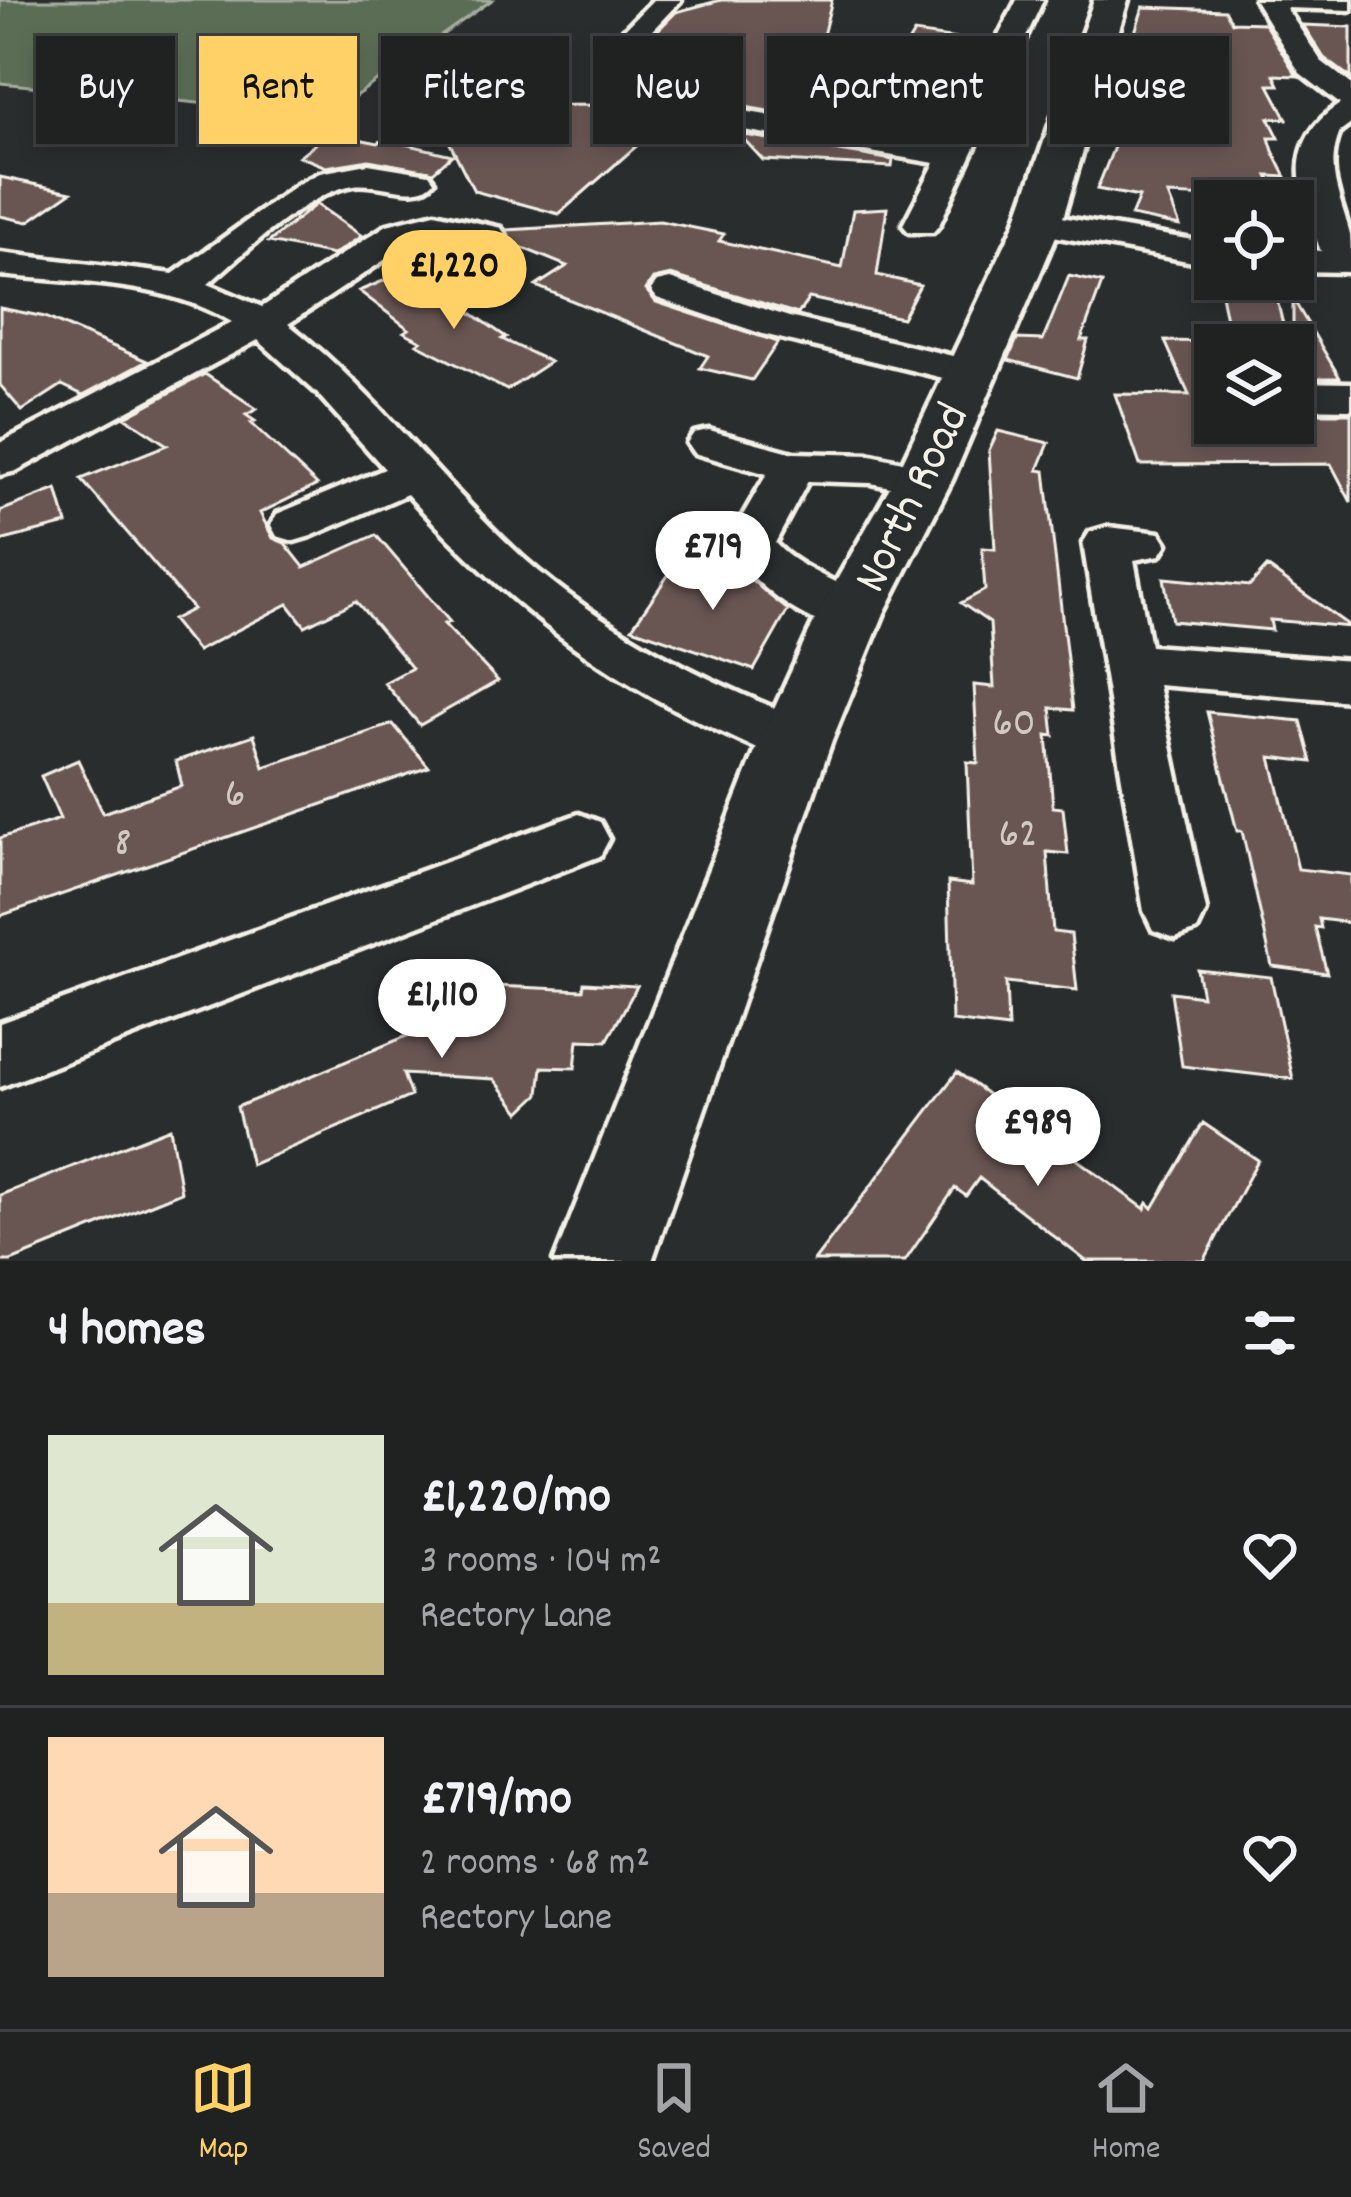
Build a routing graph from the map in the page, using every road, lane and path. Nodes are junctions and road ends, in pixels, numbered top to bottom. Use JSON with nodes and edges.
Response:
{"nodes":[{"id":1,"x":668,"y":0,"type":"edge"},
{"id":2,"x":1030,"y":0,"type":"edge"},
{"id":3,"x":1111,"y":0,"type":"edge"},
{"id":4,"x":1268,"y":0,"type":"edge"},
{"id":5,"x":1284,"y":0,"type":"edge"},
{"id":6,"x":1351,"y":2,"type":"edge"},
{"id":7,"x":1351,"y":98,"type":"edge"},
{"id":8,"x":1351,"y":110,"type":"edge"},
{"id":9,"x":954,"y":156,"type":"junction"},
{"id":10,"x":417,"y":182,"type":"dead end"},
{"id":11,"x":1038,"y":224,"type":"junction"},
{"id":12,"x":921,"y":225,"type":"dead end"},
{"id":13,"x":488,"y":236,"type":"dead end"},
{"id":14,"x":1194,"y":251,"type":"edge"},
{"id":15,"x":0,"y":264,"type":"edge"},
{"id":16,"x":1314,"y":264,"type":"edge"},
{"id":17,"x":1348,"y":270,"type":"edge"},
{"id":18,"x":180,"y":288,"type":"junction"},
{"id":19,"x":686,"y":301,"type":"dead end"},
{"id":20,"x":259,"y":322,"type":"junction"},
{"id":21,"x":968,"y":371,"type":"junction"},
{"id":22,"x":1314,"y":395,"type":"edge"},
{"id":23,"x":1351,"y":396,"type":"edge"},
{"id":24,"x":709,"y":443,"type":"dead end"},
{"id":25,"x":0,"y":461,"type":"edge"},
{"id":26,"x":793,"y":467,"type":"junction"},
{"id":27,"x":414,"y":474,"type":"junction"},
{"id":28,"x":923,"y":479,"type":"junction"},
{"id":29,"x":294,"y":525,"type":"dead end"},
{"id":30,"x":1143,"y":544,"type":"dead end"},
{"id":31,"x":851,"y":613,"type":"junction"},
{"id":32,"x":1127,"y":663,"type":"junction"},
{"id":33,"x":1351,"y":681,"type":"edge"},
{"id":34,"x":796,"y":740,"type":"junction"},
{"id":35,"x":579,"y":839,"type":"dead end"},
{"id":36,"x":1175,"y":911,"type":"dead end"},
{"id":37,"x":0,"y":1055,"type":"edge"},
{"id":38,"x":603,"y":1261,"type":"edge"}],
"edges":[{"from":1,"to":9,"type":"street"},
{"from":2,"to":9,"type":"street"},
{"from":3,"to":11,"type":"main road","name":"North Road"},
{"from":4,"to":7,"type":"street"},
{"from":5,"to":6,"type":"street"},
{"from":8,"to":17,"type":"street"},
{"from":9,"to":12,"type":"street"},
{"from":10,"to":18,"type":"street"},
{"from":11,"to":14,"type":"street"},
{"from":11,"to":21,"type":"main road","name":"North Road"},
{"from":13,"to":20,"type":"street"},
{"from":15,"to":18,"type":"street"},
{"from":16,"to":17,"type":"street"},
{"from":18,"to":20,"type":"street"},
{"from":19,"to":21,"type":"street"},
{"from":20,"to":25,"type":"street"},
{"from":20,"to":27,"type":"street"},
{"from":21,"to":28,"type":"main road","name":"North Road"},
{"from":22,"to":23,"type":"street"},
{"from":24,"to":26,"type":"street"},
{"from":26,"to":28,"type":"street"},
{"from":26,"to":31,"type":"street"},
{"from":27,"to":29,"type":"street"},
{"from":27,"to":34,"type":"street"},
{"from":28,"to":31,"type":"main road","name":"North Road"},
{"from":30,"to":32,"type":"street"},
{"from":31,"to":34,"type":"main road","name":"North Road"},
{"from":32,"to":33,"type":"street"},
{"from":32,"to":36,"type":"street"},
{"from":34,"to":38,"type":"main road","name":"North Road"},
{"from":35,"to":37,"type":"street"}]}
